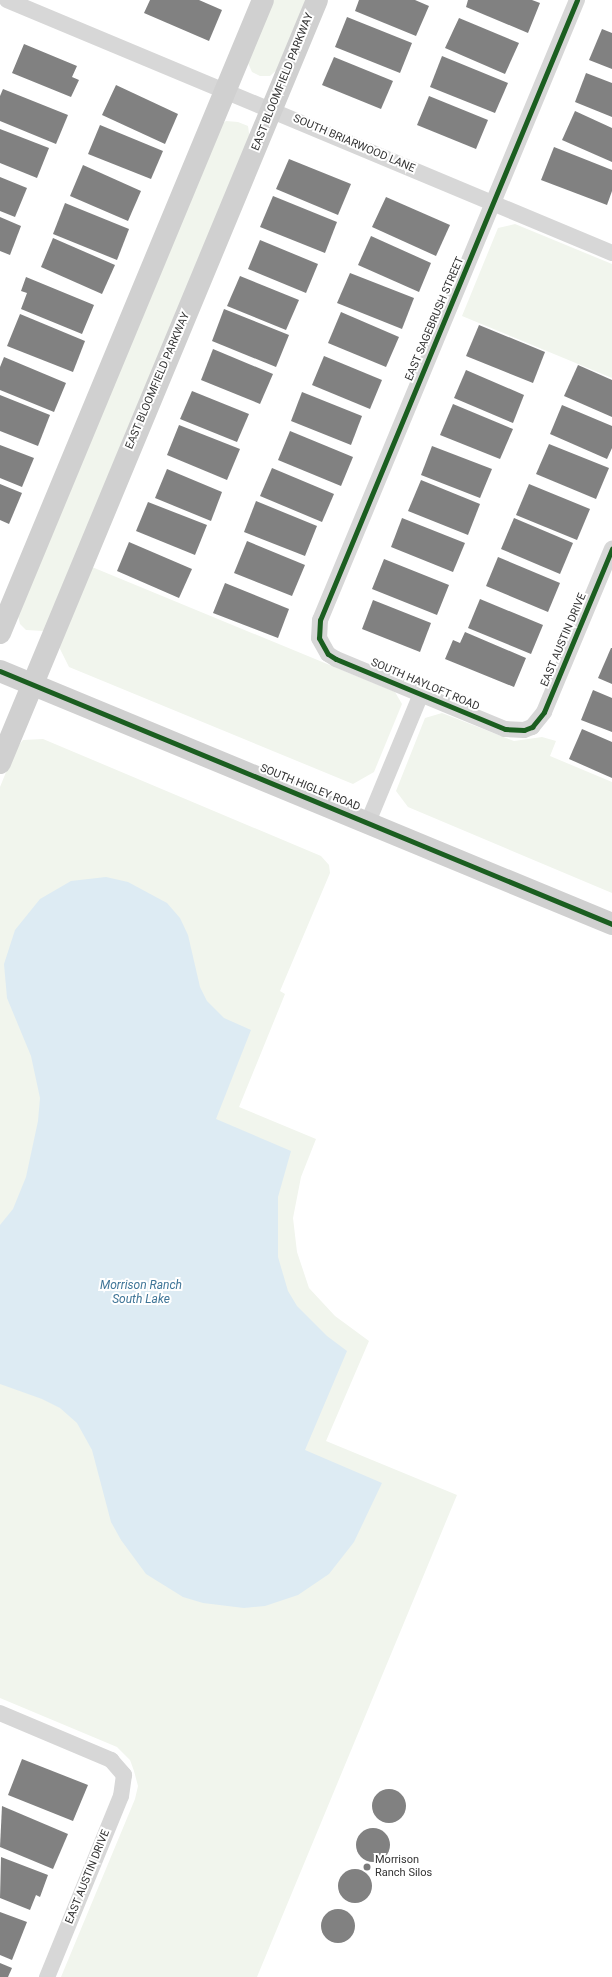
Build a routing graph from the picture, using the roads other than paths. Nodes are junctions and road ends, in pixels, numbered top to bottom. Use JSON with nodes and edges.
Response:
{"nodes":[{"id":1,"x":6,"y":0,"type":"edge"},
{"id":2,"x":262,"y":0,"type":"edge"},
{"id":3,"x":317,"y":0,"type":"edge"},
{"id":4,"x":577,"y":0,"type":"edge"},
{"id":5,"x":225,"y":91,"type":"junction"},
{"id":6,"x":272,"y":110,"type":"junction"},
{"id":7,"x":494,"y":202,"type":"junction"},
{"id":8,"x":612,"y":252,"type":"edge"},
{"id":9,"x":612,"y":549,"type":"edge"},
{"id":10,"x":0,"y":633,"type":"edge"},
{"id":11,"x":322,"y":647,"type":"joint"},
{"id":12,"x":0,"y":671,"type":"edge"},
{"id":13,"x":32,"y":684,"type":"junction"},
{"id":14,"x":421,"y":694,"type":"junction"},
{"id":15,"x":524,"y":730,"type":"joint"},
{"id":16,"x":0,"y":763,"type":"edge"},
{"id":17,"x":368,"y":822,"type":"junction"},
{"id":18,"x":612,"y":924,"type":"edge"},
{"id":19,"x":0,"y":1713,"type":"edge"},
{"id":20,"x":46,"y":1977,"type":"edge"}],
"edges":[{"from":1,"to":5,"type":"street","name":"SOUTH BRIARWOOD LANE"},
{"from":2,"to":5,"type":"street"},
{"from":3,"to":6,"type":"street","name":"EAST BLOOMFIELD PARKWAY"},
{"from":4,"to":7,"type":"street","name":"EAST SAGEBRUSH STREET"},
{"from":5,"to":6,"type":"street","name":"SOUTH BRIARWOOD LANE"},
{"from":5,"to":10,"type":"street"},
{"from":6,"to":7,"type":"street","name":"SOUTH BRIARWOOD LANE"},
{"from":6,"to":13,"type":"street","name":"EAST BLOOMFIELD PARKWAY"},
{"from":7,"to":8,"type":"street","name":"SOUTH BRIARWOOD LANE"},
{"from":7,"to":11,"type":"street","name":"EAST SAGEBRUSH STREET"},
{"from":9,"to":15,"type":"street","name":"EAST AUSTIN DRIVE"},
{"from":11,"to":14,"type":"street","name":"SOUTH HAYLOFT ROAD"},
{"from":12,"to":13,"type":"street","name":"SOUTH HIGLEY ROAD"},
{"from":13,"to":16,"type":"street","name":"EAST BLOOMFIELD PARKWAY"},
{"from":13,"to":17,"type":"street","name":"SOUTH HIGLEY ROAD"},
{"from":14,"to":15,"type":"street","name":"SOUTH HAYLOFT ROAD"},
{"from":14,"to":17,"type":"street"},
{"from":17,"to":18,"type":"street","name":"SOUTH HIGLEY ROAD"},
{"from":19,"to":20,"type":"street","name":"EAST AUSTIN DRIVE"}]}
